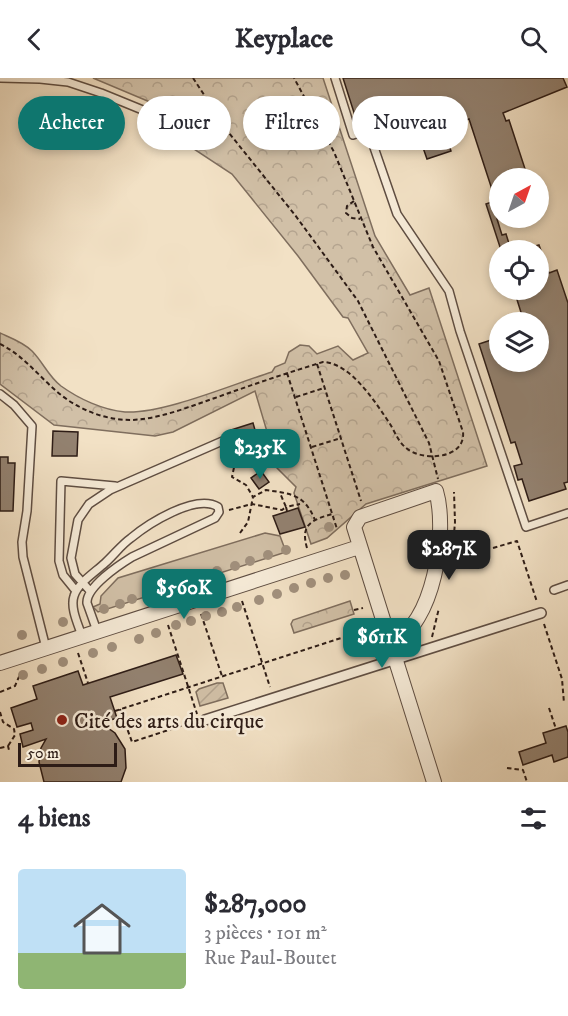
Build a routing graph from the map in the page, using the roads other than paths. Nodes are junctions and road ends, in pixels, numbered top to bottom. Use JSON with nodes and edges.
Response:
{"nodes":[{"id":1,"x":0,"y":78,"type":"edge"},
{"id":2,"x":335,"y":78,"type":"edge"},
{"id":3,"x":137,"y":108,"type":"edge"},
{"id":4,"x":0,"y":394,"type":"edge"},
{"id":5,"x":234,"y":436,"type":"dead end"},
{"id":6,"x":118,"y":486,"type":"junction"},
{"id":7,"x":568,"y":513,"type":"edge"},
{"id":8,"x":359,"y":547,"type":"junction"},
{"id":9,"x":83,"y":583,"type":"junction"},
{"id":10,"x":568,"y":585,"type":"edge"},
{"id":11,"x":554,"y":590,"type":"dead end"},
{"id":12,"x":76,"y":591,"type":"junction"},
{"id":13,"x":90,"y":591,"type":"junction"},
{"id":14,"x":541,"y":613,"type":"road end"},
{"id":15,"x":97,"y":632,"type":"junction"},
{"id":16,"x":82,"y":636,"type":"junction"},
{"id":17,"x":391,"y":643,"type":"junction"},
{"id":18,"x":46,"y":648,"type":"junction"},
{"id":19,"x":396,"y":659,"type":"junction"},
{"id":20,"x":0,"y":663,"type":"edge"},
{"id":21,"x":205,"y":720,"type":"dead end"},
{"id":22,"x":434,"y":782,"type":"edge"}],
"edges":[{"from":1,"to":3,"type":"lane"},
{"from":2,"to":7,"type":"lane"},
{"from":4,"to":18,"type":"lane"},
{"from":5,"to":6,"type":"lane"},
{"from":6,"to":9,"type":"lane"},
{"from":6,"to":12,"type":"lane"},
{"from":8,"to":15,"type":"street"},
{"from":8,"to":17,"type":"street"},
{"from":8,"to":17,"type":"street"},
{"from":9,"to":12,"type":"lane"},
{"from":9,"to":13,"type":"lane"},
{"from":9,"to":13,"type":"lane"},
{"from":10,"to":11,"type":"lane"},
{"from":12,"to":16,"type":"lane"},
{"from":13,"to":15,"type":"lane"},
{"from":14,"to":19,"type":"street"},
{"from":15,"to":16,"type":"street"},
{"from":16,"to":18,"type":"street"},
{"from":17,"to":19,"type":"street"},
{"from":18,"to":20,"type":"street"},
{"from":19,"to":21,"type":"street"},
{"from":19,"to":22,"type":"street"}]}
